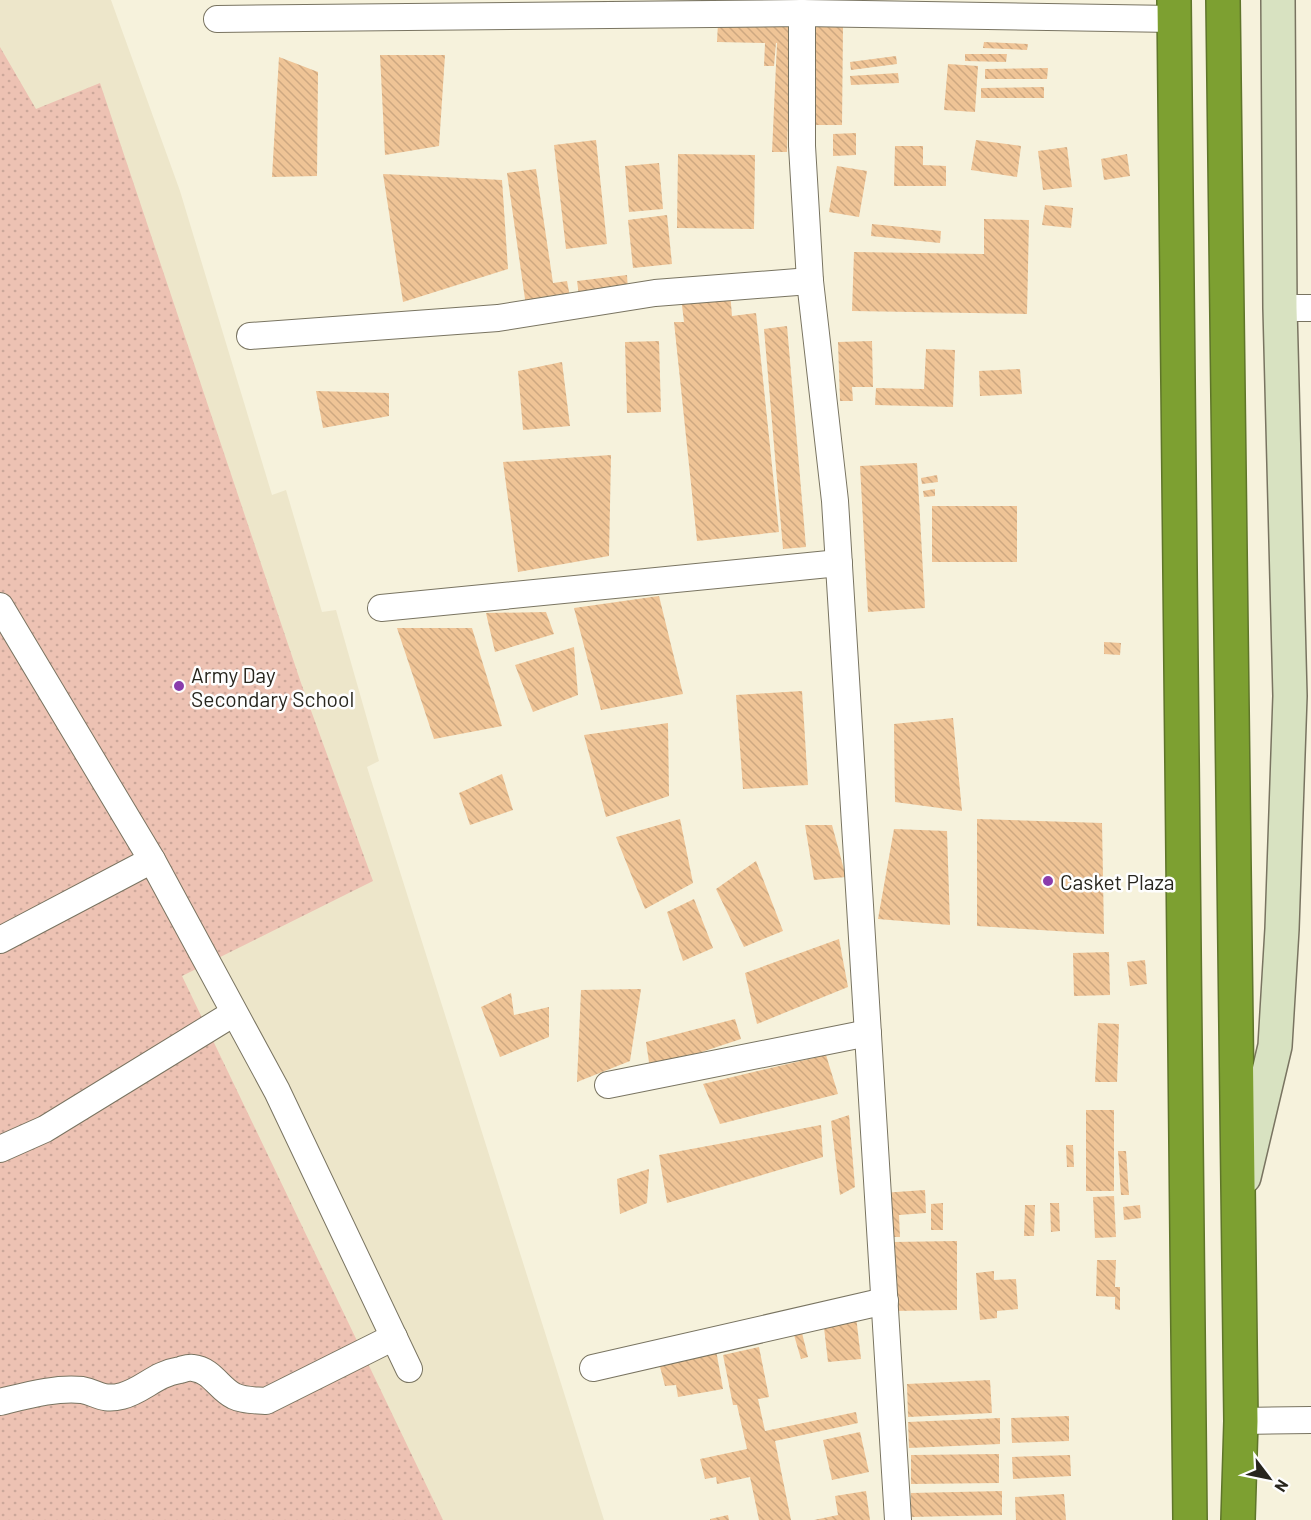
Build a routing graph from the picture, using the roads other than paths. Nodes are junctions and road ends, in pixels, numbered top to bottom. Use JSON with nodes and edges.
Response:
{"nodes":[{"id":1,"x":1223,"y":0,"type":"edge"},
{"id":2,"x":1278,"y":0,"type":"edge"},
{"id":3,"x":686,"y":8,"type":"edge"},
{"id":4,"x":386,"y":9,"type":"edge"},
{"id":5,"x":1174,"y":10,"type":"edge"},
{"id":6,"x":802,"y":14,"type":"junction"},
{"id":7,"x":217,"y":19,"type":"dead end"},
{"id":8,"x":810,"y":281,"type":"junction"},
{"id":9,"x":1296,"y":308,"type":"edge"},
{"id":10,"x":250,"y":336,"type":"dead end"},
{"id":11,"x":839,"y":563,"type":"junction"},
{"id":12,"x":0,"y":606,"type":"edge"},
{"id":13,"x":381,"y":608,"type":"dead end"},
{"id":14,"x":152,"y":860,"type":"junction"},
{"id":15,"x":0,"y":940,"type":"edge"},
{"id":16,"x":234,"y":1012,"type":"junction"},
{"id":17,"x":868,"y":1033,"type":"junction"},
{"id":18,"x":608,"y":1085,"type":"dead end"},
{"id":19,"x":0,"y":1149,"type":"edge"},
{"id":20,"x":1238,"y":1199,"type":"junction"},
{"id":21,"x":885,"y":1300,"type":"junction"},
{"id":22,"x":394,"y":1337,"type":"junction"},
{"id":23,"x":593,"y":1368,"type":"dead end"},
{"id":24,"x":409,"y":1369,"type":"dead end"},
{"id":25,"x":0,"y":1402,"type":"edge"},
{"id":26,"x":1311,"y":1420,"type":"edge"},
{"id":27,"x":1241,"y":1421,"type":"junction"},
{"id":28,"x":898,"y":1520,"type":"edge"},
{"id":29,"x":1190,"y":1520,"type":"edge"},
{"id":30,"x":1239,"y":1520,"type":"edge"}],
"edges":[{"from":1,"to":20,"type":"highway"},
{"from":2,"to":9,"type":"main road"},
{"from":3,"to":4,"type":"street"},
{"from":3,"to":6,"type":"street"},
{"from":4,"to":7,"type":"street"},
{"from":5,"to":6,"type":"street"},
{"from":5,"to":29,"type":"highway"},
{"from":6,"to":8,"type":"street"},
{"from":8,"to":10,"type":"street"},
{"from":8,"to":11,"type":"street"},
{"from":9,"to":20,"type":"main road"},
{"from":11,"to":13,"type":"street"},
{"from":11,"to":17,"type":"street"},
{"from":12,"to":14,"type":"street"},
{"from":14,"to":15,"type":"street"},
{"from":14,"to":16,"type":"street"},
{"from":16,"to":19,"type":"street"},
{"from":16,"to":22,"type":"street"},
{"from":17,"to":18,"type":"street"},
{"from":17,"to":21,"type":"street"},
{"from":20,"to":27,"type":"highway"},
{"from":21,"to":23,"type":"street"},
{"from":21,"to":28,"type":"street"},
{"from":22,"to":24,"type":"street"},
{"from":22,"to":25,"type":"street"},
{"from":26,"to":27,"type":"street"},
{"from":27,"to":30,"type":"highway"}]}
